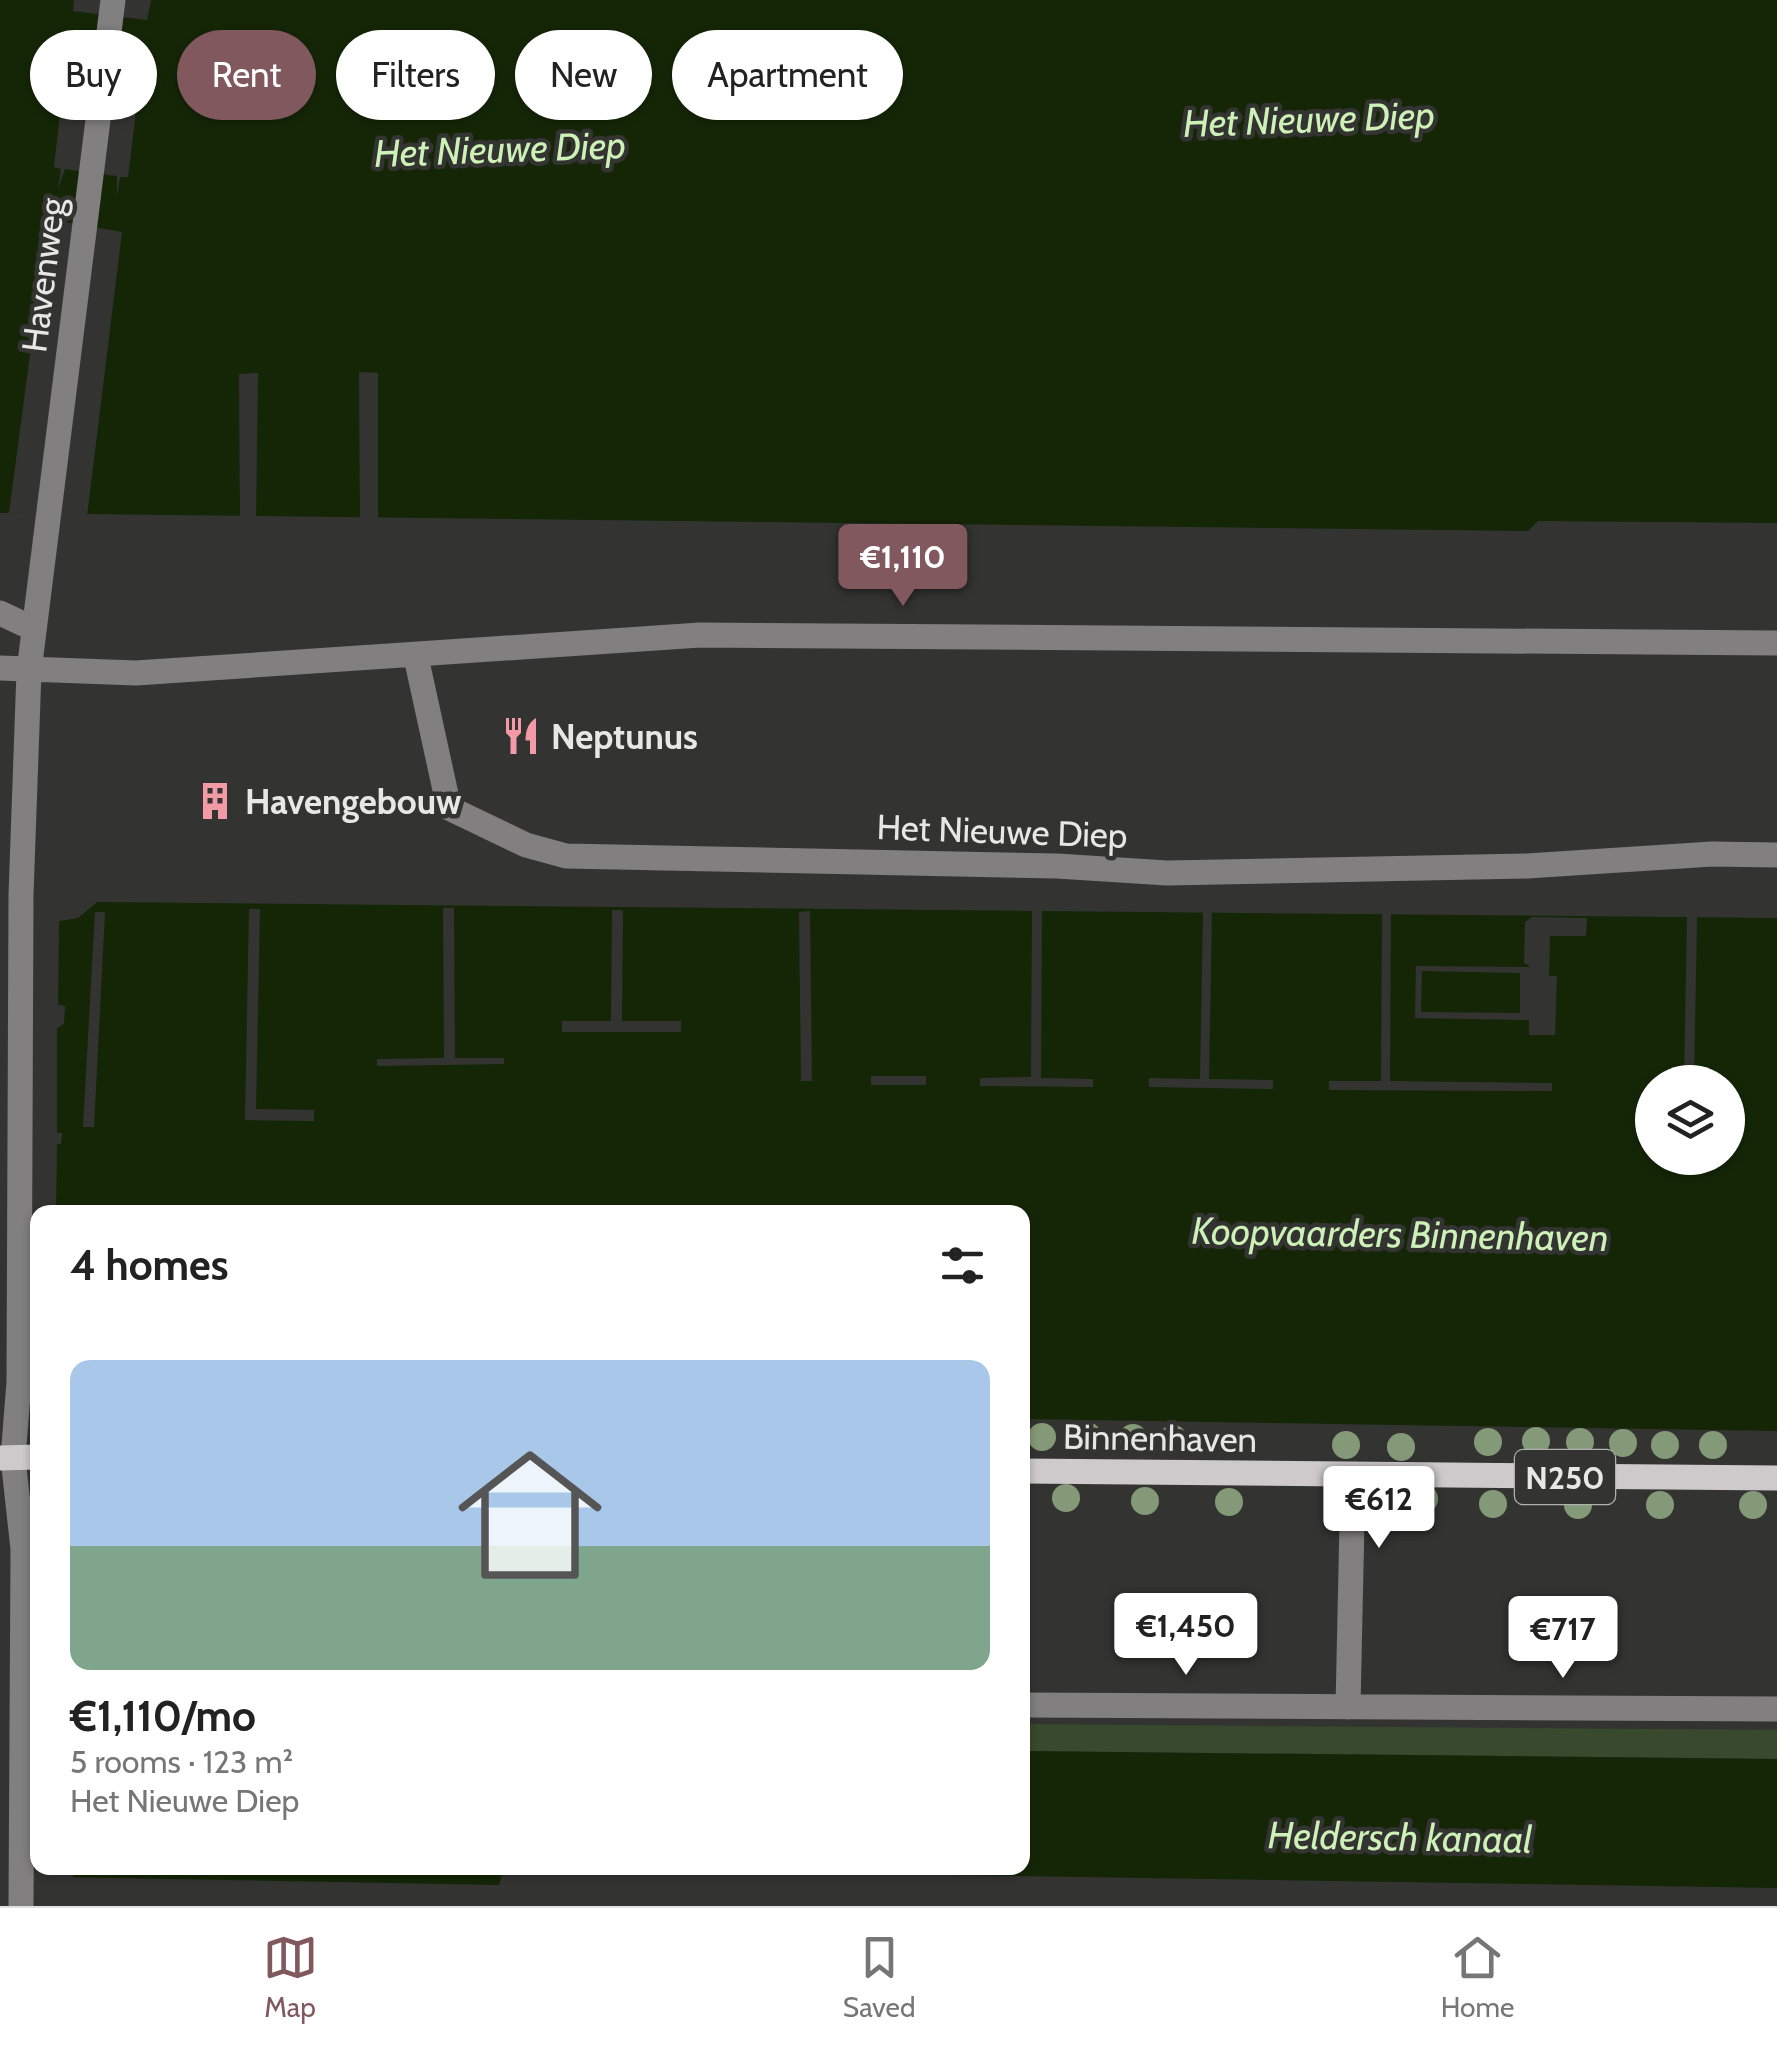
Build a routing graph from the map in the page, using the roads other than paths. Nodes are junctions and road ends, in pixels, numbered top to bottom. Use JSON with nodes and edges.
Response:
{"nodes":[{"id":1,"x":112,"y":0,"type":"edge"},
{"id":2,"x":0,"y":613,"type":"edge"},
{"id":3,"x":32,"y":628,"type":"junction"},
{"id":4,"x":1777,"y":643,"type":"edge"},
{"id":5,"x":416,"y":657,"type":"junction"},
{"id":6,"x":0,"y":668,"type":"edge"},
{"id":7,"x":29,"y":671,"type":"junction"},
{"id":8,"x":1777,"y":855,"type":"edge"},
{"id":9,"x":17,"y":1458,"type":"edge"},
{"id":10,"x":1030,"y":1472,"type":"edge"},
{"id":11,"x":1353,"y":1475,"type":"junction"},
{"id":12,"x":1777,"y":1478,"type":"edge"},
{"id":13,"x":0,"y":1498,"type":"edge"},
{"id":14,"x":1030,"y":1705,"type":"edge"},
{"id":15,"x":1348,"y":1707,"type":"junction"},
{"id":16,"x":1777,"y":1710,"type":"edge"},
{"id":17,"x":21,"y":1903,"type":"edge"}],
"edges":[{"from":1,"to":3,"type":"street","name":"Havenweg"},
{"from":2,"to":3,"type":"street"},
{"from":3,"to":7,"type":"street","name":"Havenweg"},
{"from":4,"to":5,"type":"street"},
{"from":5,"to":7,"type":"street"},
{"from":5,"to":8,"type":"street","name":"Het Nieuwe Diep"},
{"from":6,"to":7,"type":"street"},
{"from":7,"to":9,"type":"street","name":"Havenweg"},
{"from":9,"to":13,"type":"street","name":"Havenweg"},
{"from":9,"to":17,"type":"street","name":"Havenweg"},
{"from":10,"to":11,"type":"main road","name":"Binnenhaven","number":"N250"},
{"from":11,"to":12,"type":"main road","name":"Binnenhaven","number":"N250"},
{"from":11,"to":15,"type":"street"},
{"from":14,"to":15,"type":"street"},
{"from":15,"to":16,"type":"street"}]}
